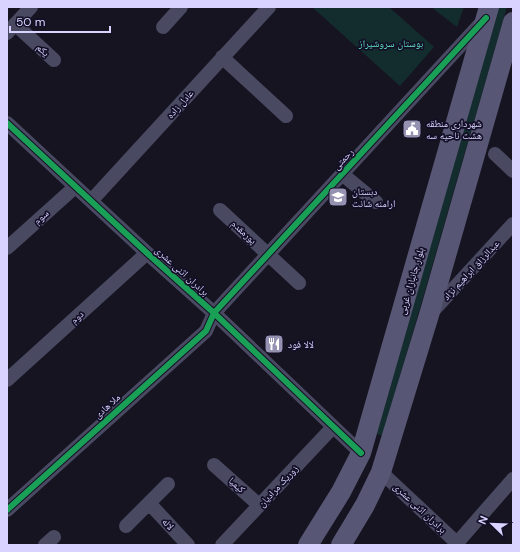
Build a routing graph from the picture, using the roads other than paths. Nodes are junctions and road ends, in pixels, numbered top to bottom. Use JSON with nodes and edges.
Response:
{"nodes":[{"id":1,"x":31,"y":7,"type":"edge"},
{"id":2,"x":181,"y":7,"type":"edge"},
{"id":3,"x":269,"y":7,"type":"edge"},
{"id":4,"x":488,"y":13,"type":"edge"},
{"id":5,"x":513,"y":22,"type":"edge"},
{"id":6,"x":163,"y":27,"type":"dead end"},
{"id":7,"x":11,"y":29,"type":"edge"},
{"id":8,"x":222,"y":57,"type":"junction"},
{"id":9,"x":54,"y":60,"type":"dead end"},
{"id":10,"x":286,"y":116,"type":"dead end"},
{"id":11,"x":7,"y":123,"type":"edge"},
{"id":12,"x":495,"y":154,"type":"dead end"},
{"id":13,"x":513,"y":171,"type":"edge"},
{"id":14,"x":342,"y":174,"type":"junction"},
{"id":15,"x":75,"y":186,"type":"junction"},
{"id":16,"x":91,"y":201,"type":"junction"},
{"id":17,"x":376,"y":202,"type":"dead end"},
{"id":18,"x":220,"y":210,"type":"dead end"},
{"id":19,"x":513,"y":224,"type":"edge"},
{"id":20,"x":7,"y":248,"type":"edge"},
{"id":21,"x":147,"y":253,"type":"junction"},
{"id":22,"x":268,"y":254,"type":"junction"},
{"id":23,"x":299,"y":283,"type":"dead end"},
{"id":24,"x":214,"y":313,"type":"junction"},
{"id":25,"x":429,"y":316,"type":"junction"},
{"id":26,"x":7,"y":380,"type":"edge"},
{"id":27,"x":333,"y":427,"type":"junction"},
{"id":28,"x":361,"y":453,"type":"junction"},
{"id":29,"x":214,"y":465,"type":"dead end"},
{"id":30,"x":381,"y":472,"type":"junction"},
{"id":31,"x":513,"y":479,"type":"edge"},
{"id":32,"x":168,"y":484,"type":"dead end"},
{"id":33,"x":149,"y":503,"type":"junction"},
{"id":34,"x":260,"y":505,"type":"junction"},
{"id":35,"x":7,"y":510,"type":"edge"},
{"id":36,"x":126,"y":526,"type":"dead end"},
{"id":37,"x":458,"y":544,"type":"edge"},
{"id":38,"x":188,"y":545,"type":"edge"},
{"id":39,"x":222,"y":545,"type":"edge"},
{"id":40,"x":308,"y":545,"type":"edge"},
{"id":41,"x":341,"y":545,"type":"edge"}],
"edges":[{"from":1,"to":7,"type":"street"},
{"from":2,"to":6,"type":"street"},
{"from":3,"to":8,"type":"street","name":"عادل زاده"},
{"from":4,"to":14,"type":"street","name":"رحمتی"},
{"from":4,"to":28,"type":"main road","name":"بلوار جانبازان غربی"},
{"from":5,"to":25,"type":"main road"},
{"from":7,"to":9,"type":"street","name":"یکم"},
{"from":8,"to":10,"type":"street"},
{"from":8,"to":16,"type":"street","name":"عادل زاده"},
{"from":11,"to":15,"type":"street","name":"برادران اثنی عشری"},
{"from":12,"to":13,"type":"street"},
{"from":14,"to":17,"type":"street"},
{"from":14,"to":22,"type":"street","name":"رحمتی"},
{"from":15,"to":16,"type":"street","name":"برادران اثنی عشری"},
{"from":15,"to":20,"type":"street","name":"سوم"},
{"from":16,"to":21,"type":"street","name":"برادران اثنی عشری"},
{"from":18,"to":22,"type":"street","name":"پورمقدم"},
{"from":19,"to":25,"type":"street","name":"عبدالرزاق ابراهیم نژاد"},
{"from":21,"to":24,"type":"street","name":"برادران اثنی عشری"},
{"from":21,"to":26,"type":"street","name":"دوم"},
{"from":22,"to":23,"type":"street","name":"پورمقدم"},
{"from":22,"to":24,"type":"street","name":"رحمتی"},
{"from":24,"to":27,"type":"street","name":"برادران اثنی عشری"},
{"from":24,"to":35,"type":"street","name":"ملا هادی"},
{"from":25,"to":30,"type":"main road"},
{"from":27,"to":28,"type":"street","name":"برادران اثنی عشری"},
{"from":27,"to":34,"type":"street","name":"زوریک مرادیان"},
{"from":28,"to":30,"type":"main road"},
{"from":28,"to":40,"type":"main road","name":"بلوار جانبازان غربی"},
{"from":29,"to":34,"type":"street","name":"کیمیا"},
{"from":30,"to":37,"type":"street","name":"برادران اثنی عشری"},
{"from":30,"to":41,"type":"main road"},
{"from":31,"to":37,"type":"street"},
{"from":32,"to":33,"type":"street"},
{"from":33,"to":36,"type":"street"},
{"from":33,"to":38,"type":"street","name":"لاله"},
{"from":34,"to":39,"type":"street","name":"زوریک مرادیان"}]}
